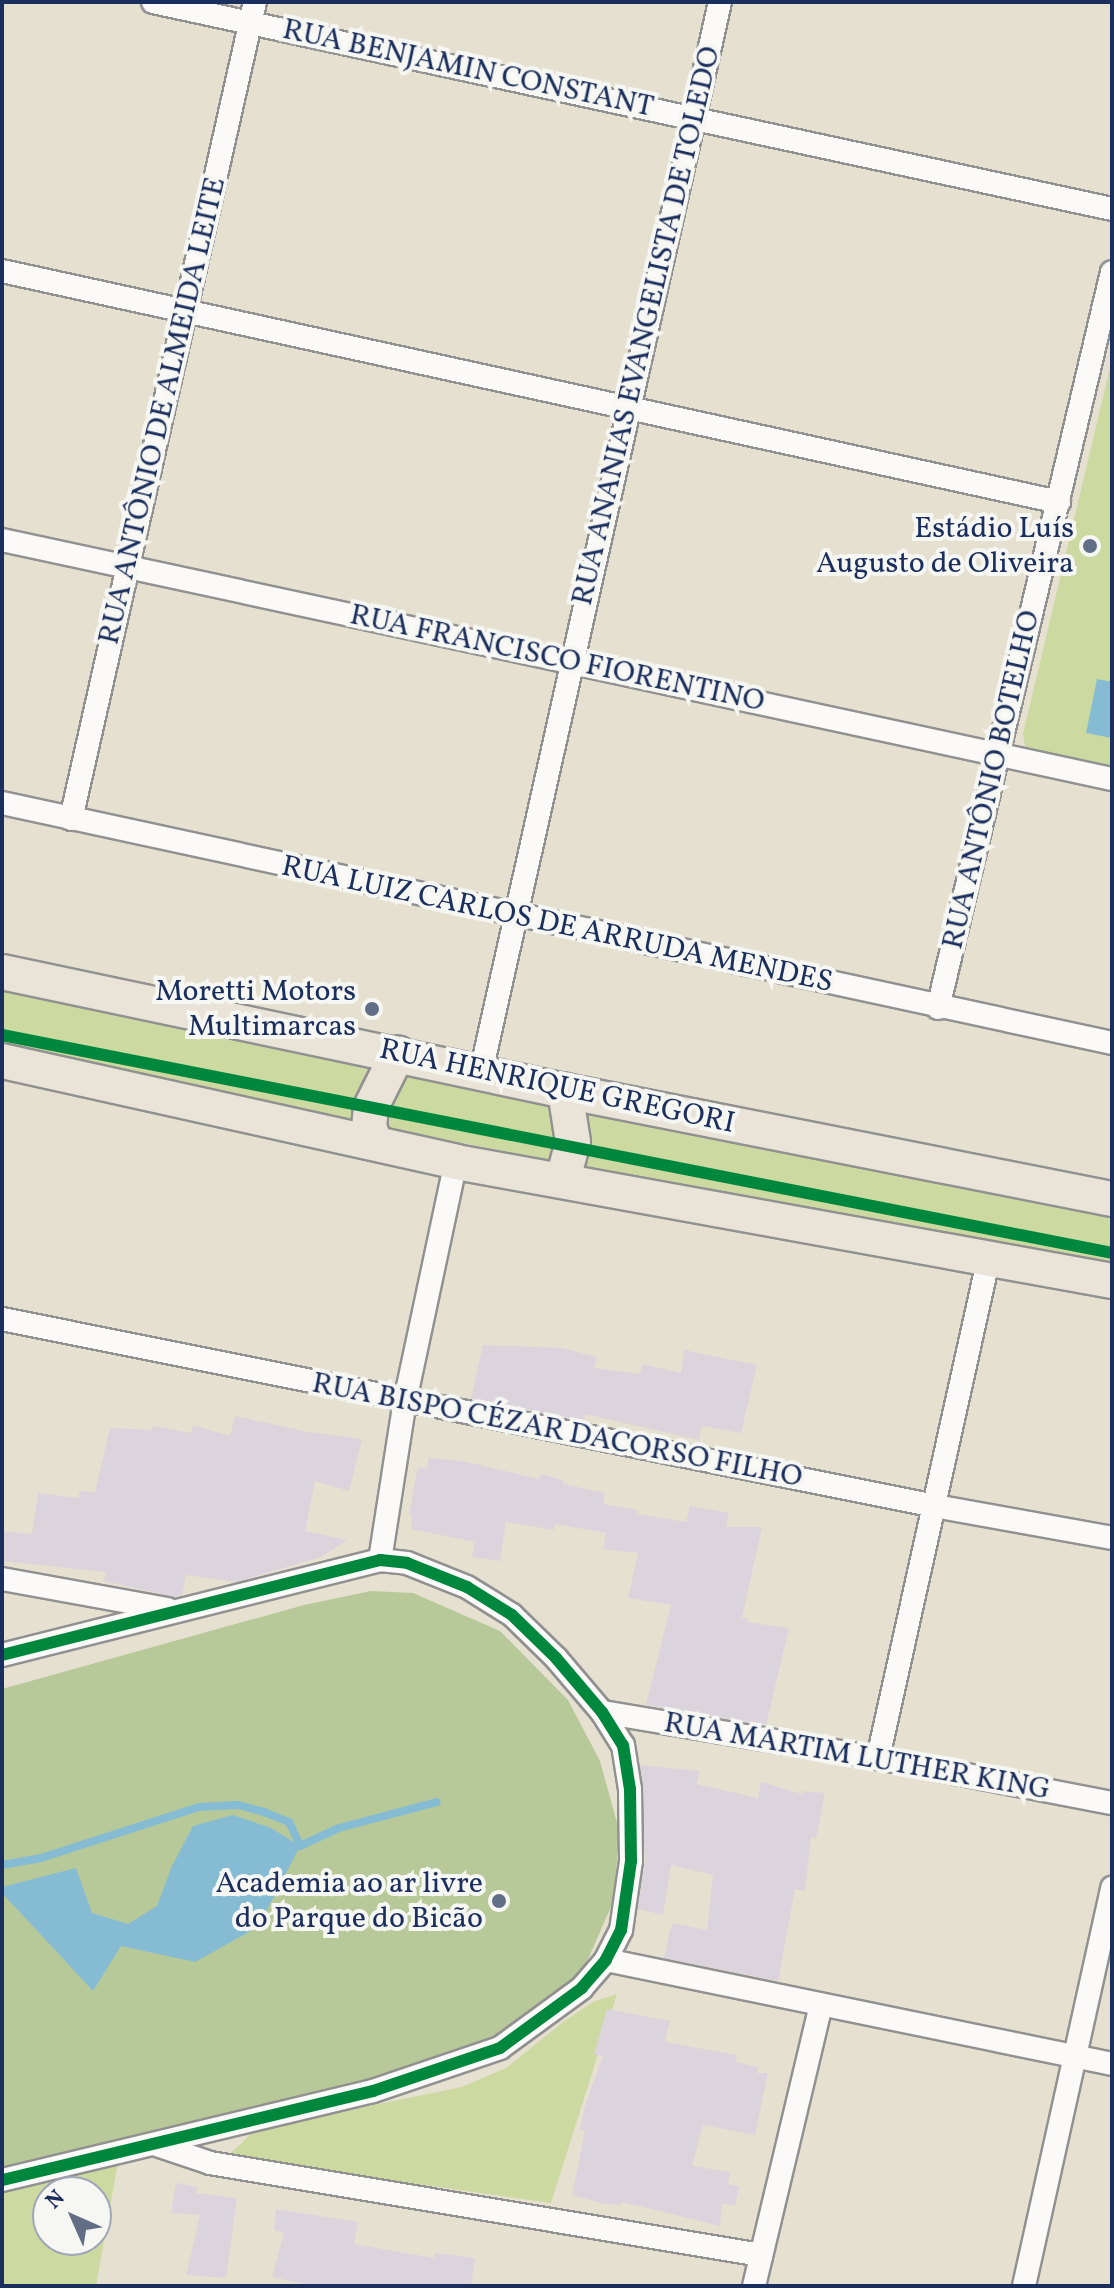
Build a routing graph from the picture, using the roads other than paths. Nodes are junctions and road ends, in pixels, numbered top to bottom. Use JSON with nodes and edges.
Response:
{"nodes":[{"id":1,"x":153,"y":2,"type":"edge"},
{"id":2,"x":720,"y":2,"type":"edge"},
{"id":3,"x":253,"y":12,"type":"edge"},
{"id":4,"x":693,"y":117,"type":"junction"},
{"id":5,"x":1112,"y":209,"type":"edge"},
{"id":6,"x":2,"y":271,"type":"edge"},
{"id":7,"x":1112,"y":272,"type":"edge"},
{"id":8,"x":188,"y":311,"type":"junction"},
{"id":9,"x":629,"y":406,"type":"junction"},
{"id":10,"x":1059,"y":502,"type":"junction"},
{"id":11,"x":2,"y":540,"type":"edge"},
{"id":12,"x":127,"y":568,"type":"junction"},
{"id":13,"x":572,"y":661,"type":"junction"},
{"id":14,"x":997,"y":754,"type":"junction"},
{"id":15,"x":1112,"y":779,"type":"edge"},
{"id":16,"x":2,"y":803,"type":"edge"},
{"id":17,"x":71,"y":819,"type":"junction"},
{"id":18,"x":515,"y":917,"type":"junction"},
{"id":19,"x":2,"y":972,"type":"edge"},
{"id":20,"x":938,"y":1008,"type":"junction"},
{"id":21,"x":1112,"y":1043,"type":"edge"},
{"id":22,"x":398,"y":1053,"type":"junction"},
{"id":23,"x":2,"y":1061,"type":"edge"},
{"id":24,"x":481,"y":1072,"type":"junction"},
{"id":25,"x":565,"y":1091,"type":"junction"},
{"id":26,"x":375,"y":1142,"type":"junction"},
{"id":27,"x":456,"y":1162,"type":"junction"},
{"id":28,"x":563,"y":1179,"type":"junction"},
{"id":29,"x":1112,"y":1199,"type":"edge"},
{"id":30,"x":989,"y":1257,"type":"junction"},
{"id":31,"x":1112,"y":1281,"type":"edge"},
{"id":32,"x":2,"y":1319,"type":"edge"},
{"id":33,"x":405,"y":1401,"type":"junction"},
{"id":34,"x":935,"y":1506,"type":"junction"},
{"id":35,"x":1112,"y":1538,"type":"edge"},
{"id":36,"x":380,"y":1560,"type":"junction"},
{"id":37,"x":2,"y":1579,"type":"edge"},
{"id":38,"x":176,"y":1610,"type":"junction"},
{"id":39,"x":2,"y":1655,"type":"edge"},
{"id":40,"x":602,"y":1712,"type":"junction"},
{"id":41,"x":878,"y":1758,"type":"junction"},
{"id":42,"x":1112,"y":1803,"type":"edge"},
{"id":43,"x":1112,"y":1888,"type":"edge"},
{"id":44,"x":606,"y":1960,"type":"junction"},
{"id":45,"x":821,"y":2005,"type":"junction"},
{"id":46,"x":1074,"y":2056,"type":"junction"},
{"id":47,"x":1112,"y":2064,"type":"edge"},
{"id":48,"x":154,"y":2144,"type":"junction"},
{"id":49,"x":2,"y":2180,"type":"edge"},
{"id":50,"x":761,"y":2255,"type":"junction"},
{"id":51,"x":754,"y":2286,"type":"edge"},
{"id":52,"x":1024,"y":2286,"type":"edge"}],
"edges":[{"from":1,"to":3,"type":"street","name":"RUA BENJAMIN CONSTANT"},
{"from":2,"to":4,"type":"street","name":"RUA ANANIAS EVANGELISTA DE TOLEDO"},
{"from":3,"to":4,"type":"street","name":"RUA BENJAMIN CONSTANT"},
{"from":3,"to":8,"type":"street","name":"RUA ANTÔNIO DE ALMEIDA LEITE"},
{"from":4,"to":5,"type":"street","name":"RUA BENJAMIN CONSTANT"},
{"from":4,"to":9,"type":"street","name":"RUA ANANIAS EVANGELISTA DE TOLEDO"},
{"from":6,"to":8,"type":"street"},
{"from":7,"to":10,"type":"street","name":"RUA ANTÔNIO BOTELHO"},
{"from":8,"to":9,"type":"street"},
{"from":8,"to":12,"type":"street","name":"RUA ANTÔNIO DE ALMEIDA LEITE"},
{"from":9,"to":10,"type":"street"},
{"from":9,"to":13,"type":"street","name":"RUA ANANIAS EVANGELISTA DE TOLEDO"},
{"from":10,"to":14,"type":"street","name":"RUA ANTÔNIO BOTELHO"},
{"from":11,"to":12,"type":"street","name":"RUA FRANCISCO FIORENTINO"},
{"from":12,"to":13,"type":"street","name":"RUA FRANCISCO FIORENTINO"},
{"from":12,"to":17,"type":"street","name":"RUA ANTÔNIO DE ALMEIDA LEITE"},
{"from":13,"to":14,"type":"street","name":"RUA FRANCISCO FIORENTINO"},
{"from":13,"to":18,"type":"street","name":"RUA ANANIAS EVANGELISTA DE TOLEDO"},
{"from":14,"to":15,"type":"street","name":"RUA FRANCISCO FIORENTINO"},
{"from":14,"to":20,"type":"street","name":"RUA ANTÔNIO BOTELHO"},
{"from":16,"to":17,"type":"street","name":"RUA LUIZ CARLOS DE ARRUDA MENDES"},
{"from":17,"to":18,"type":"street","name":"RUA LUIZ CARLOS DE ARRUDA MENDES"},
{"from":18,"to":20,"type":"street","name":"RUA LUIZ CARLOS DE ARRUDA MENDES"},
{"from":18,"to":24,"type":"street","name":"RUA ANANIAS EVANGELISTA DE TOLEDO"},
{"from":19,"to":22,"type":"main road","name":"RUA HENRIQUE GREGORI"},
{"from":20,"to":21,"type":"street","name":"RUA LUIZ CARLOS DE ARRUDA MENDES"},
{"from":22,"to":24,"type":"main road","name":"RUA HENRIQUE GREGORI"},
{"from":22,"to":26,"type":"main road"},
{"from":23,"to":26,"type":"main road"},
{"from":24,"to":25,"type":"main road","name":"RUA HENRIQUE GREGORI"},
{"from":25,"to":28,"type":"main road"},
{"from":25,"to":29,"type":"main road","name":"RUA HENRIQUE GREGORI"},
{"from":26,"to":27,"type":"main road"},
{"from":27,"to":28,"type":"main road"},
{"from":27,"to":33,"type":"street"},
{"from":28,"to":30,"type":"main road"},
{"from":30,"to":31,"type":"main road"},
{"from":30,"to":34,"type":"street"},
{"from":32,"to":33,"type":"street","name":"RUA BISPO CÉZAR DACORSO FILHO"},
{"from":33,"to":34,"type":"street","name":"RUA BISPO CÉZAR DACORSO FILHO"},
{"from":33,"to":36,"type":"street"},
{"from":34,"to":35,"type":"street","name":"RUA BISPO CÉZAR DACORSO FILHO"},
{"from":34,"to":41,"type":"street"},
{"from":36,"to":38,"type":"street"},
{"from":36,"to":40,"type":"street"},
{"from":37,"to":38,"type":"street"},
{"from":38,"to":39,"type":"street"},
{"from":40,"to":41,"type":"street","name":"RUA MARTIM LUTHER KING"},
{"from":40,"to":44,"type":"street"},
{"from":41,"to":42,"type":"street","name":"RUA MARTIM LUTHER KING"},
{"from":43,"to":46,"type":"street"},
{"from":44,"to":45,"type":"street"},
{"from":44,"to":48,"type":"street"},
{"from":45,"to":46,"type":"street"},
{"from":45,"to":50,"type":"street"},
{"from":46,"to":47,"type":"street"},
{"from":46,"to":52,"type":"street"},
{"from":48,"to":49,"type":"street"},
{"from":48,"to":50,"type":"street"},
{"from":50,"to":51,"type":"street"}]}
